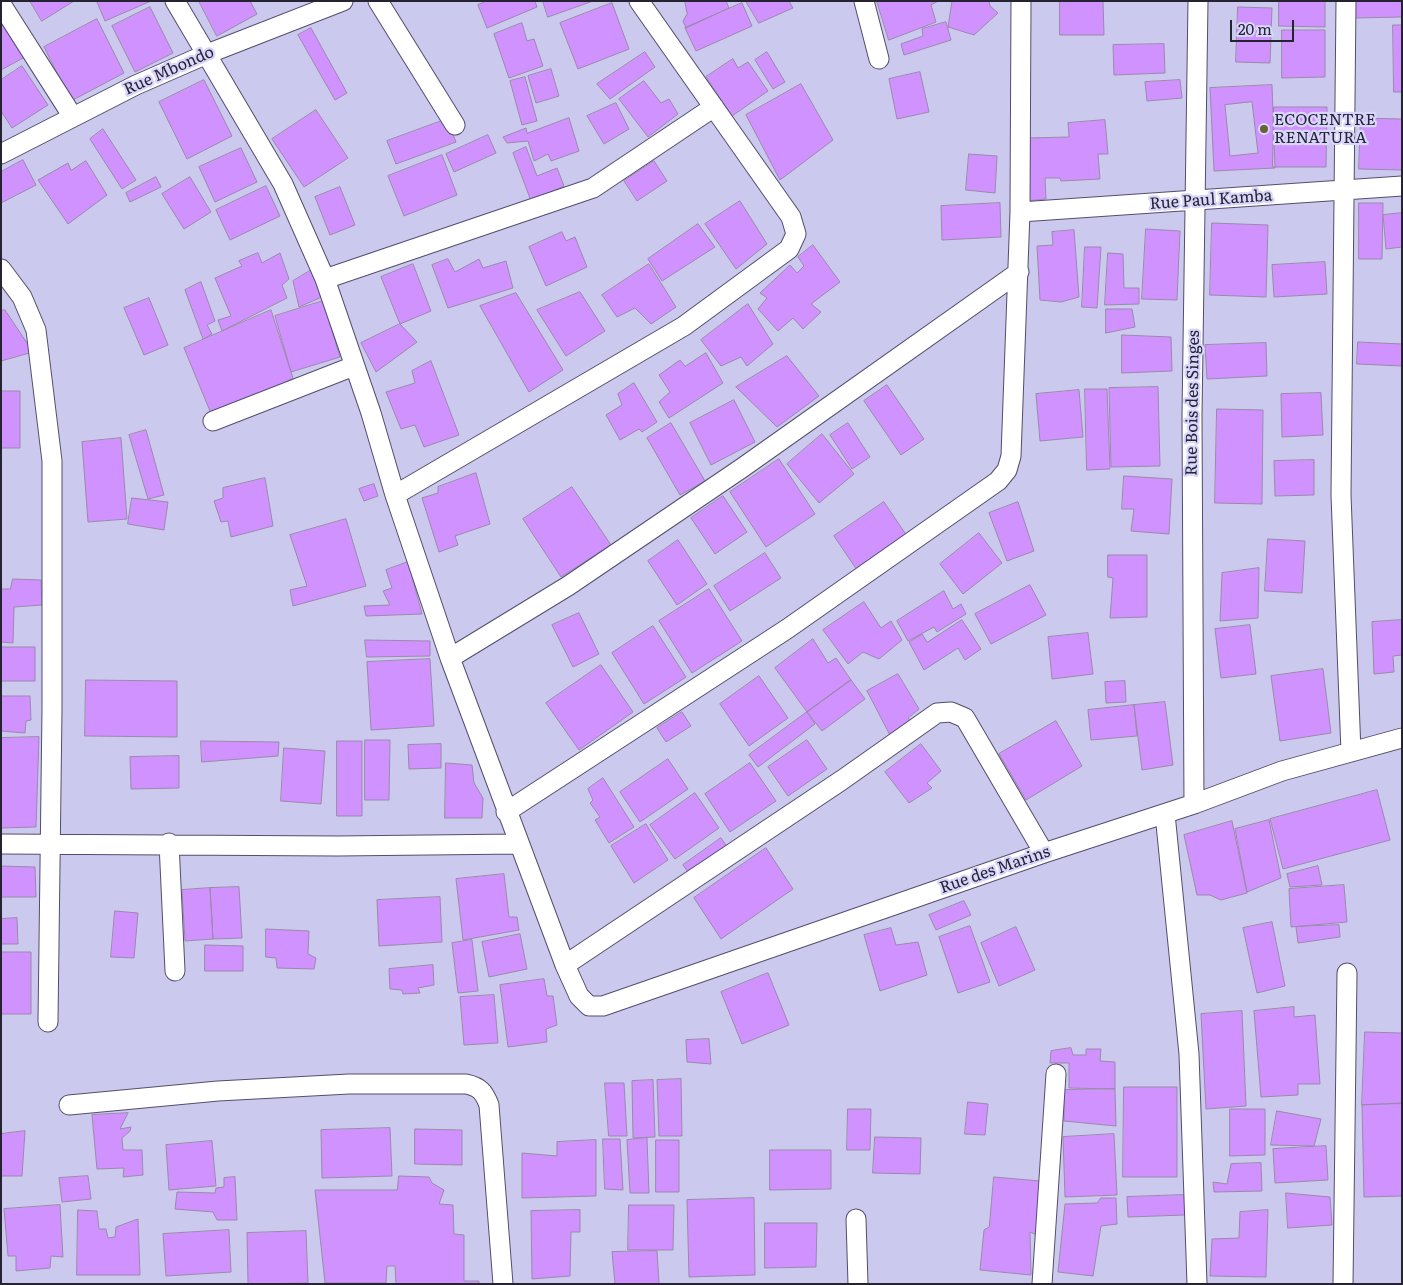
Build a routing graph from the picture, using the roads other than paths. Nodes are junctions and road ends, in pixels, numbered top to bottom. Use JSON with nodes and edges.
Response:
{"nodes":[{"id":1,"x":174,"y":1,"type":"edge"},
{"id":2,"x":343,"y":1,"type":"edge"},
{"id":3,"x":378,"y":1,"type":"edge"},
{"id":4,"x":639,"y":1,"type":"edge"},
{"id":5,"x":864,"y":1,"type":"edge"},
{"id":6,"x":1021,"y":1,"type":"edge"},
{"id":7,"x":1198,"y":1,"type":"edge"},
{"id":8,"x":1346,"y":1,"type":"edge"},
{"id":9,"x":1,"y":4,"type":"edge"},
{"id":10,"x":207,"y":54,"type":"junction"},
{"id":11,"x":879,"y":59,"type":"dead end"},
{"id":12,"x":714,"y":107,"type":"junction"},
{"id":13,"x":73,"y":117,"type":"junction"},
{"id":14,"x":455,"y":125,"type":"dead end"},
{"id":15,"x":1,"y":154,"type":"edge"},
{"id":16,"x":1402,"y":186,"type":"edge"},
{"id":17,"x":1344,"y":192,"type":"junction"},
{"id":18,"x":1197,"y":200,"type":"junction"},
{"id":19,"x":1020,"y":212,"type":"junction"},
{"id":20,"x":1,"y":269,"type":"edge"},
{"id":21,"x":1019,"y":272,"type":"junction"},
{"id":22,"x":325,"y":279,"type":"junction"},
{"id":23,"x":354,"y":366,"type":"junction"},
{"id":24,"x":213,"y":421,"type":"dead end"},
{"id":25,"x":394,"y":495,"type":"junction"},
{"id":26,"x":450,"y":658,"type":"junction"},
{"id":27,"x":1402,"y":738,"type":"edge"},
{"id":28,"x":1351,"y":752,"type":"junction"},
{"id":29,"x":1194,"y":804,"type":"junction"},
{"id":30,"x":506,"y":812,"type":"junction"},
{"id":31,"x":1165,"y":814,"type":"junction"},
{"id":32,"x":51,"y":843,"type":"junction"},
{"id":33,"x":169,"y":843,"type":"junction"},
{"id":34,"x":1,"y":844,"type":"edge"},
{"id":35,"x":518,"y":844,"type":"junction"},
{"id":36,"x":1044,"y":853,"type":"junction"},
{"id":37,"x":565,"y":966,"type":"junction"},
{"id":38,"x":175,"y":971,"type":"dead end"},
{"id":39,"x":1347,"y":973,"type":"dead end"},
{"id":40,"x":48,"y":1022,"type":"dead end"},
{"id":41,"x":1056,"y":1074,"type":"dead end"},
{"id":42,"x":68,"y":1105,"type":"dead end"},
{"id":43,"x":856,"y":1219,"type":"dead end"},
{"id":44,"x":503,"y":1284,"type":"edge"},
{"id":45,"x":858,"y":1284,"type":"edge"},
{"id":46,"x":1042,"y":1284,"type":"edge"},
{"id":47,"x":1197,"y":1284,"type":"edge"},
{"id":48,"x":1343,"y":1284,"type":"edge"}],
"edges":[{"from":1,"to":10,"type":"street"},
{"from":2,"to":10,"type":"street","name":"Rue Mbondo"},
{"from":3,"to":14,"type":"street"},
{"from":4,"to":12,"type":"street"},
{"from":5,"to":11,"type":"street"},
{"from":6,"to":19,"type":"street"},
{"from":7,"to":18,"type":"street","name":"Rue Bois des Singes"},
{"from":8,"to":17,"type":"street"},
{"from":9,"to":13,"type":"street"},
{"from":10,"to":13,"type":"street","name":"Rue Mbondo"},
{"from":10,"to":22,"type":"street"},
{"from":12,"to":22,"type":"street"},
{"from":12,"to":25,"type":"street"},
{"from":13,"to":15,"type":"street","name":"Rue Mbondo"},
{"from":16,"to":17,"type":"street","name":"Rue Paul Kamba"},
{"from":17,"to":18,"type":"street","name":"Rue Paul Kamba"},
{"from":17,"to":28,"type":"street"},
{"from":18,"to":19,"type":"street","name":"Rue Paul Kamba"},
{"from":18,"to":29,"type":"street","name":"Rue Bois des Singes"},
{"from":19,"to":21,"type":"street"},
{"from":20,"to":32,"type":"street"},
{"from":21,"to":26,"type":"street"},
{"from":21,"to":30,"type":"street"},
{"from":22,"to":23,"type":"street"},
{"from":23,"to":24,"type":"street"},
{"from":23,"to":25,"type":"street"},
{"from":25,"to":26,"type":"street"},
{"from":26,"to":30,"type":"street"},
{"from":27,"to":28,"type":"street","name":"Rue des Marins"},
{"from":28,"to":29,"type":"street","name":"Rue des Marins"},
{"from":29,"to":31,"type":"street","name":"Rue des Marins"},
{"from":30,"to":35,"type":"street"},
{"from":31,"to":36,"type":"street","name":"Rue des Marins"},
{"from":31,"to":47,"type":"street"},
{"from":32,"to":33,"type":"street"},
{"from":32,"to":34,"type":"street"},
{"from":32,"to":40,"type":"street"},
{"from":33,"to":35,"type":"street"},
{"from":33,"to":38,"type":"street"},
{"from":35,"to":37,"type":"street"},
{"from":36,"to":37,"type":"street","name":"Rue des Marins"},
{"from":36,"to":37,"type":"street"},
{"from":39,"to":48,"type":"street"},
{"from":41,"to":46,"type":"street"},
{"from":42,"to":44,"type":"street"},
{"from":43,"to":45,"type":"street"}]}
